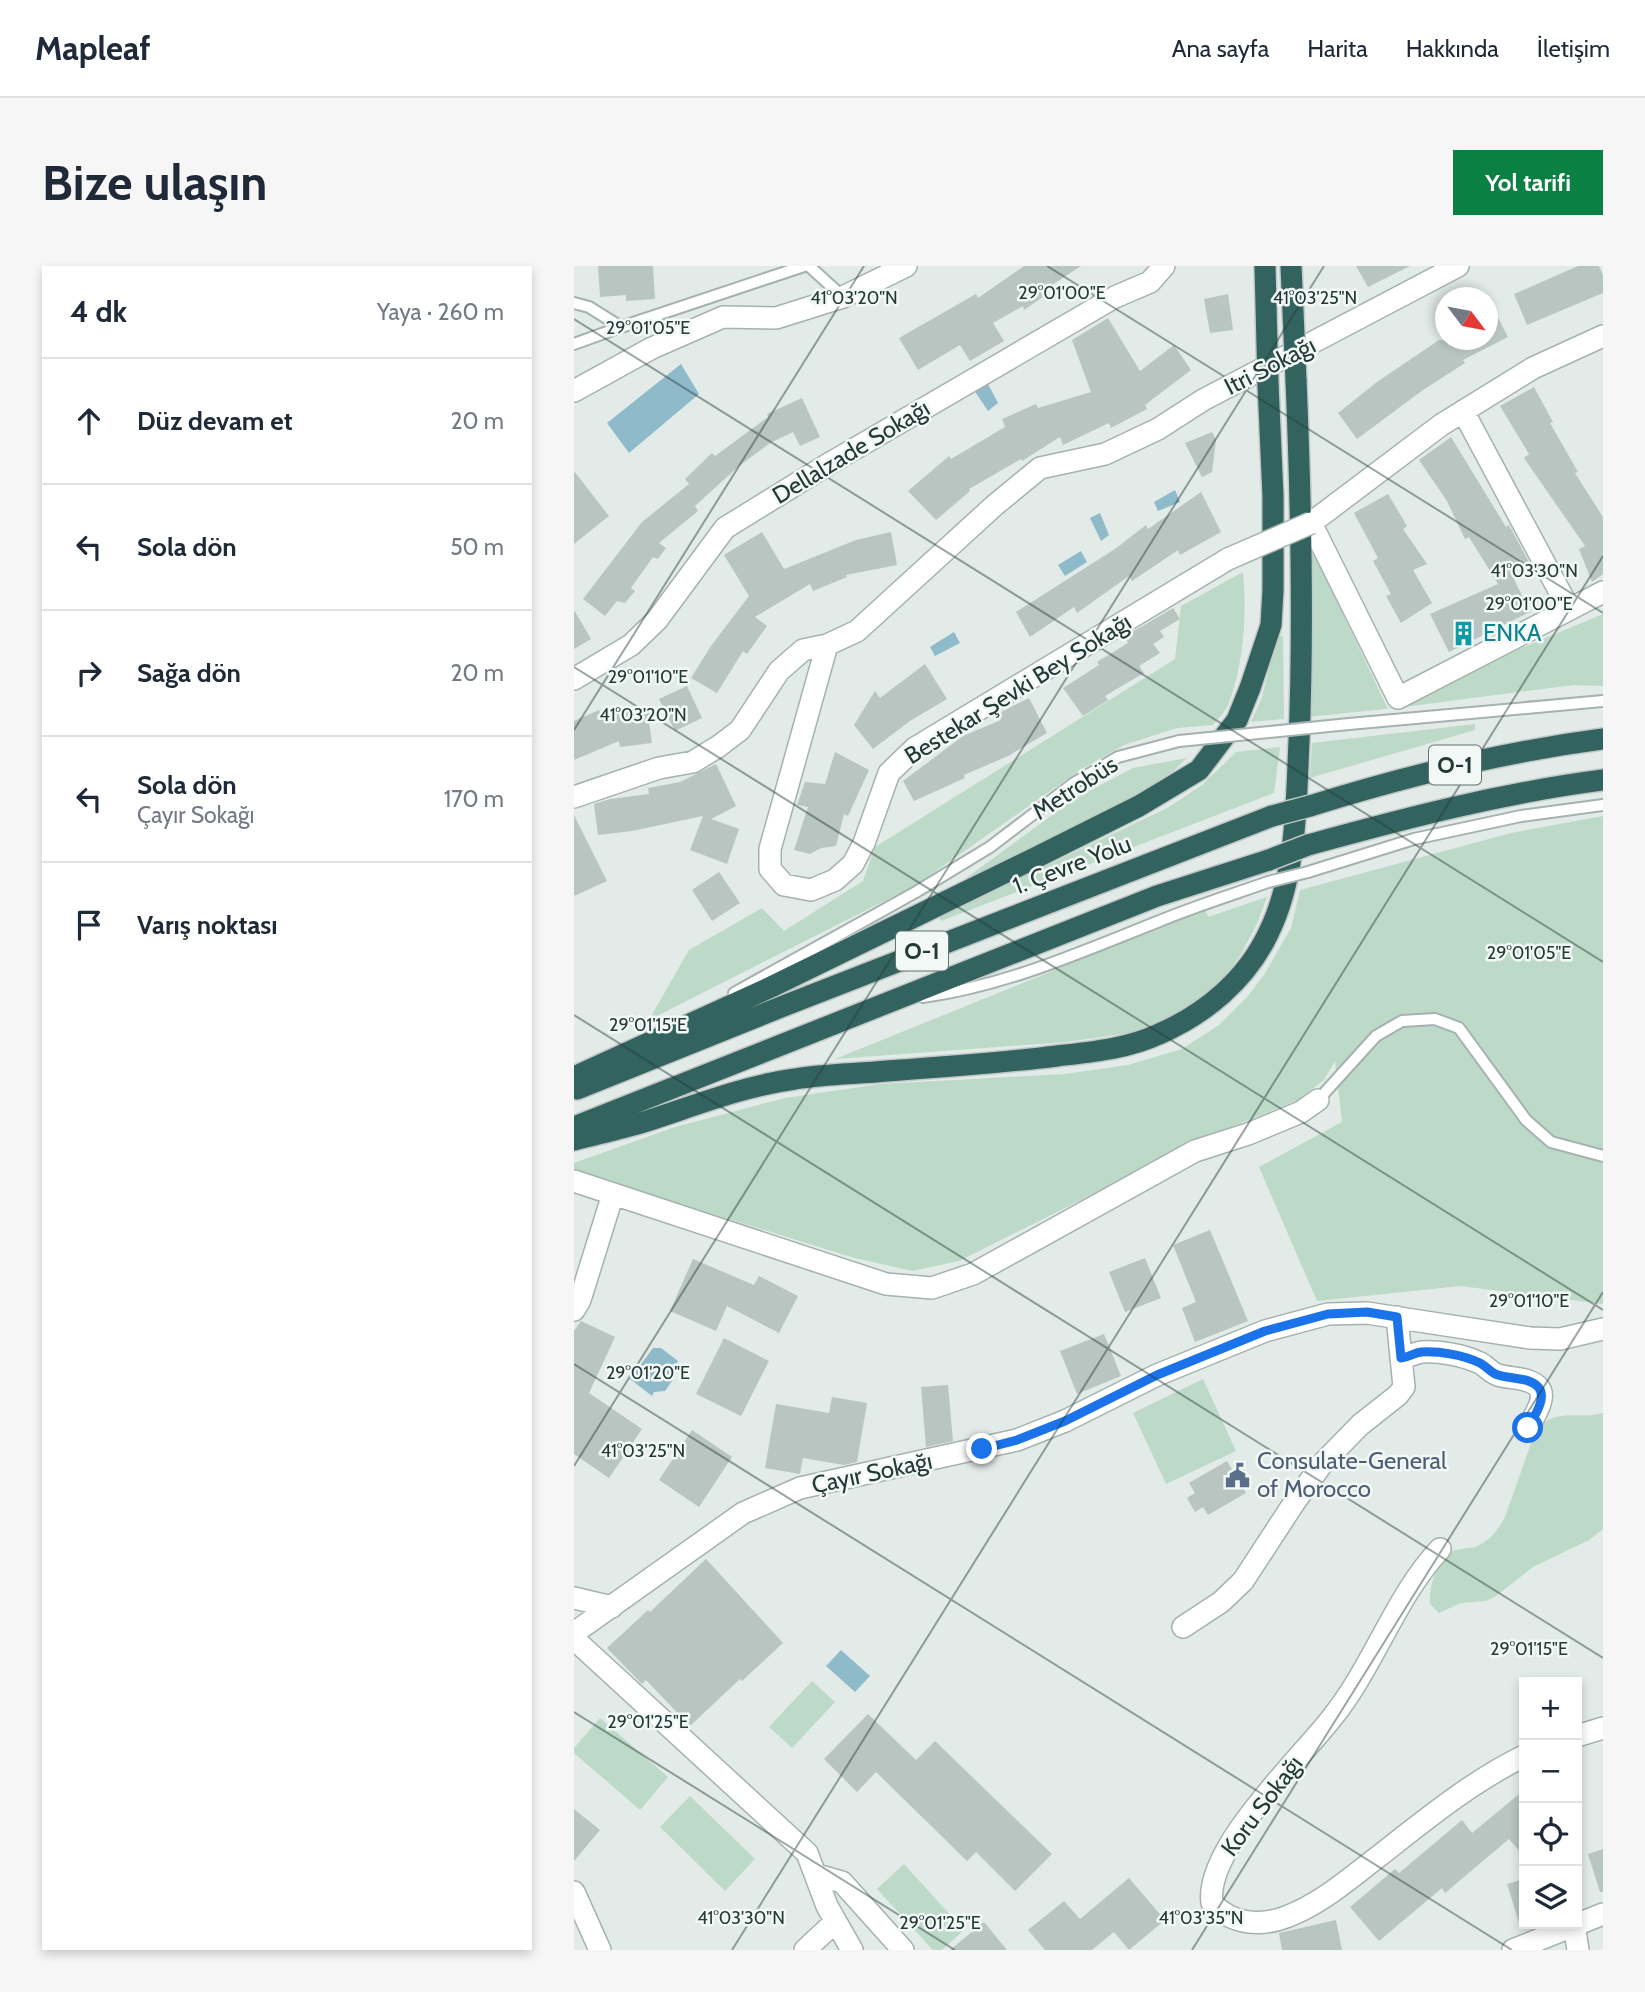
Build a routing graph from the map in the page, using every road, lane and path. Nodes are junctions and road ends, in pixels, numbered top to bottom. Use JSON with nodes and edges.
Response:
{"nodes":[{"id":1,"x":806,"y":266,"type":"edge"},
{"id":2,"x":906,"y":266,"type":"edge"},
{"id":3,"x":1164,"y":266,"type":"edge"},
{"id":4,"x":1265,"y":266,"type":"edge"},
{"id":5,"x":1292,"y":266,"type":"edge"},
{"id":6,"x":1458,"y":266,"type":"edge"},
{"id":7,"x":843,"y":297,"type":"junction"},
{"id":8,"x":574,"y":303,"type":"edge"},
{"id":9,"x":621,"y":327,"type":"junction"},
{"id":10,"x":1603,"y":336,"type":"edge"},
{"id":11,"x":574,"y":344,"type":"edge"},
{"id":12,"x":574,"y":391,"type":"edge"},
{"id":13,"x":1463,"y":411,"type":"junction"},
{"id":14,"x":1311,"y":523,"type":"junction"},
{"id":15,"x":1603,"y":592,"type":"edge"},
{"id":16,"x":1569,"y":609,"type":"junction"},
{"id":17,"x":827,"y":645,"type":"junction"},
{"id":18,"x":574,"y":679,"type":"edge"},
{"id":19,"x":1603,"y":701,"type":"edge"},
{"id":20,"x":1603,"y":739,"type":"edge"},
{"id":21,"x":1603,"y":780,"type":"edge"},
{"id":22,"x":574,"y":797,"type":"edge"},
{"id":23,"x":1603,"y":805,"type":"edge"},
{"id":24,"x":893,"y":1000,"type":"junction"},
{"id":25,"x":646,"y":1042,"type":"junction"},
{"id":26,"x":574,"y":1077,"type":"edge"},
{"id":27,"x":574,"y":1090,"type":"edge"},
{"id":28,"x":1318,"y":1100,"type":"joint"},
{"id":29,"x":574,"y":1127,"type":"edge"},
{"id":30,"x":574,"y":1140,"type":"edge"},
{"id":31,"x":1603,"y":1156,"type":"edge"},
{"id":32,"x":574,"y":1181,"type":"edge"},
{"id":33,"x":613,"y":1194,"type":"junction"},
{"id":34,"x":574,"y":1310,"type":"edge"},
{"id":35,"x":1397,"y":1317,"type":"junction"},
{"id":36,"x":1603,"y":1329,"type":"edge"},
{"id":37,"x":1401,"y":1358,"type":"junction"},
{"id":38,"x":1528,"y":1428,"type":"dead end"},
{"id":39,"x":1440,"y":1549,"type":"dead end"},
{"id":40,"x":574,"y":1598,"type":"edge"},
{"id":41,"x":612,"y":1607,"type":"junction"},
{"id":42,"x":1183,"y":1627,"type":"dead end"},
{"id":43,"x":574,"y":1633,"type":"edge"},
{"id":44,"x":574,"y":1639,"type":"edge"},
{"id":45,"x":1603,"y":1728,"type":"edge"},
{"id":46,"x":1582,"y":1735,"type":"edge"},
{"id":47,"x":1519,"y":1758,"type":"edge"},
{"id":48,"x":817,"y":1875,"type":"junction"},
{"id":49,"x":574,"y":1892,"type":"edge"},
{"id":50,"x":1603,"y":1914,"type":"edge"},
{"id":51,"x":835,"y":1922,"type":"junction"},
{"id":52,"x":1582,"y":1922,"type":"edge"},
{"id":53,"x":1564,"y":1929,"type":"edge"},
{"id":54,"x":1575,"y":1929,"type":"edge"},
{"id":55,"x":600,"y":1950,"type":"edge"},
{"id":56,"x":805,"y":1950,"type":"edge"},
{"id":57,"x":852,"y":1950,"type":"edge"},
{"id":58,"x":904,"y":1950,"type":"edge"},
{"id":59,"x":1513,"y":1950,"type":"edge"},
{"id":60,"x":1578,"y":1950,"type":"edge"}],
"edges":[{"from":1,"to":7,"type":"lane"},
{"from":1,"to":9,"type":"lane"},
{"from":2,"to":7,"type":"street"},
{"from":3,"to":18,"type":"street","name":"Dellalzade Sokağı"},
{"from":4,"to":25,"type":"highway","bridge":true},
{"from":5,"to":30,"type":"highway","bridge":true},
{"from":6,"to":17,"type":"street","name":"Itri Sokağı"},
{"from":7,"to":12,"type":"street"},
{"from":8,"to":9,"type":"lane"},
{"from":9,"to":11,"type":"lane"},
{"from":10,"to":13,"type":"street"},
{"from":13,"to":14,"type":"street"},
{"from":13,"to":16,"type":"street"},
{"from":14,"to":16,"type":"street"},
{"from":14,"to":17,"type":"street","name":"Bestekar Şevki Bey Sokağı","bridge":true},
{"from":15,"to":16,"type":"street"},
{"from":17,"to":22,"type":"street","name":"Itri Sokağı"},
{"from":19,"to":25,"type":"lane","name":"Metrobüs","bridge":true},
{"from":20,"to":27,"type":"highway","name":"1. Çevre Yolu","number":"O-1","bridge":true},
{"from":21,"to":24,"type":"highway","number":"O-1","bridge":true},
{"from":23,"to":24,"type":"lane","bridge":true},
{"from":24,"to":29,"type":"highway","number":"O-1"},
{"from":25,"to":26,"type":"highway"},
{"from":28,"to":31,"type":"lane"},
{"from":28,"to":33,"type":"street"},
{"from":32,"to":33,"type":"street"},
{"from":33,"to":34,"type":"street"},
{"from":35,"to":36,"type":"street","name":"Çayır Sokağı"},
{"from":35,"to":37,"type":"street"},
{"from":35,"to":41,"type":"street","name":"Çayır Sokağı"},
{"from":37,"to":38,"type":"street"},
{"from":37,"to":42,"type":"street"},
{"from":39,"to":47,"type":"street","name":"Koru Sokağı"},
{"from":40,"to":41,"type":"street"},
{"from":41,"to":43,"type":"street","name":"Çayır Sokağı"},
{"from":44,"to":48,"type":"street"},
{"from":45,"to":46,"type":"street"},
{"from":48,"to":51,"type":"street"},
{"from":48,"to":58,"type":"street"},
{"from":49,"to":55,"type":"street"},
{"from":50,"to":52,"type":"street"},
{"from":51,"to":56,"type":"street"},
{"from":51,"to":57,"type":"street"},
{"from":53,"to":59,"type":"street"},
{"from":54,"to":60,"type":"street"}]}
